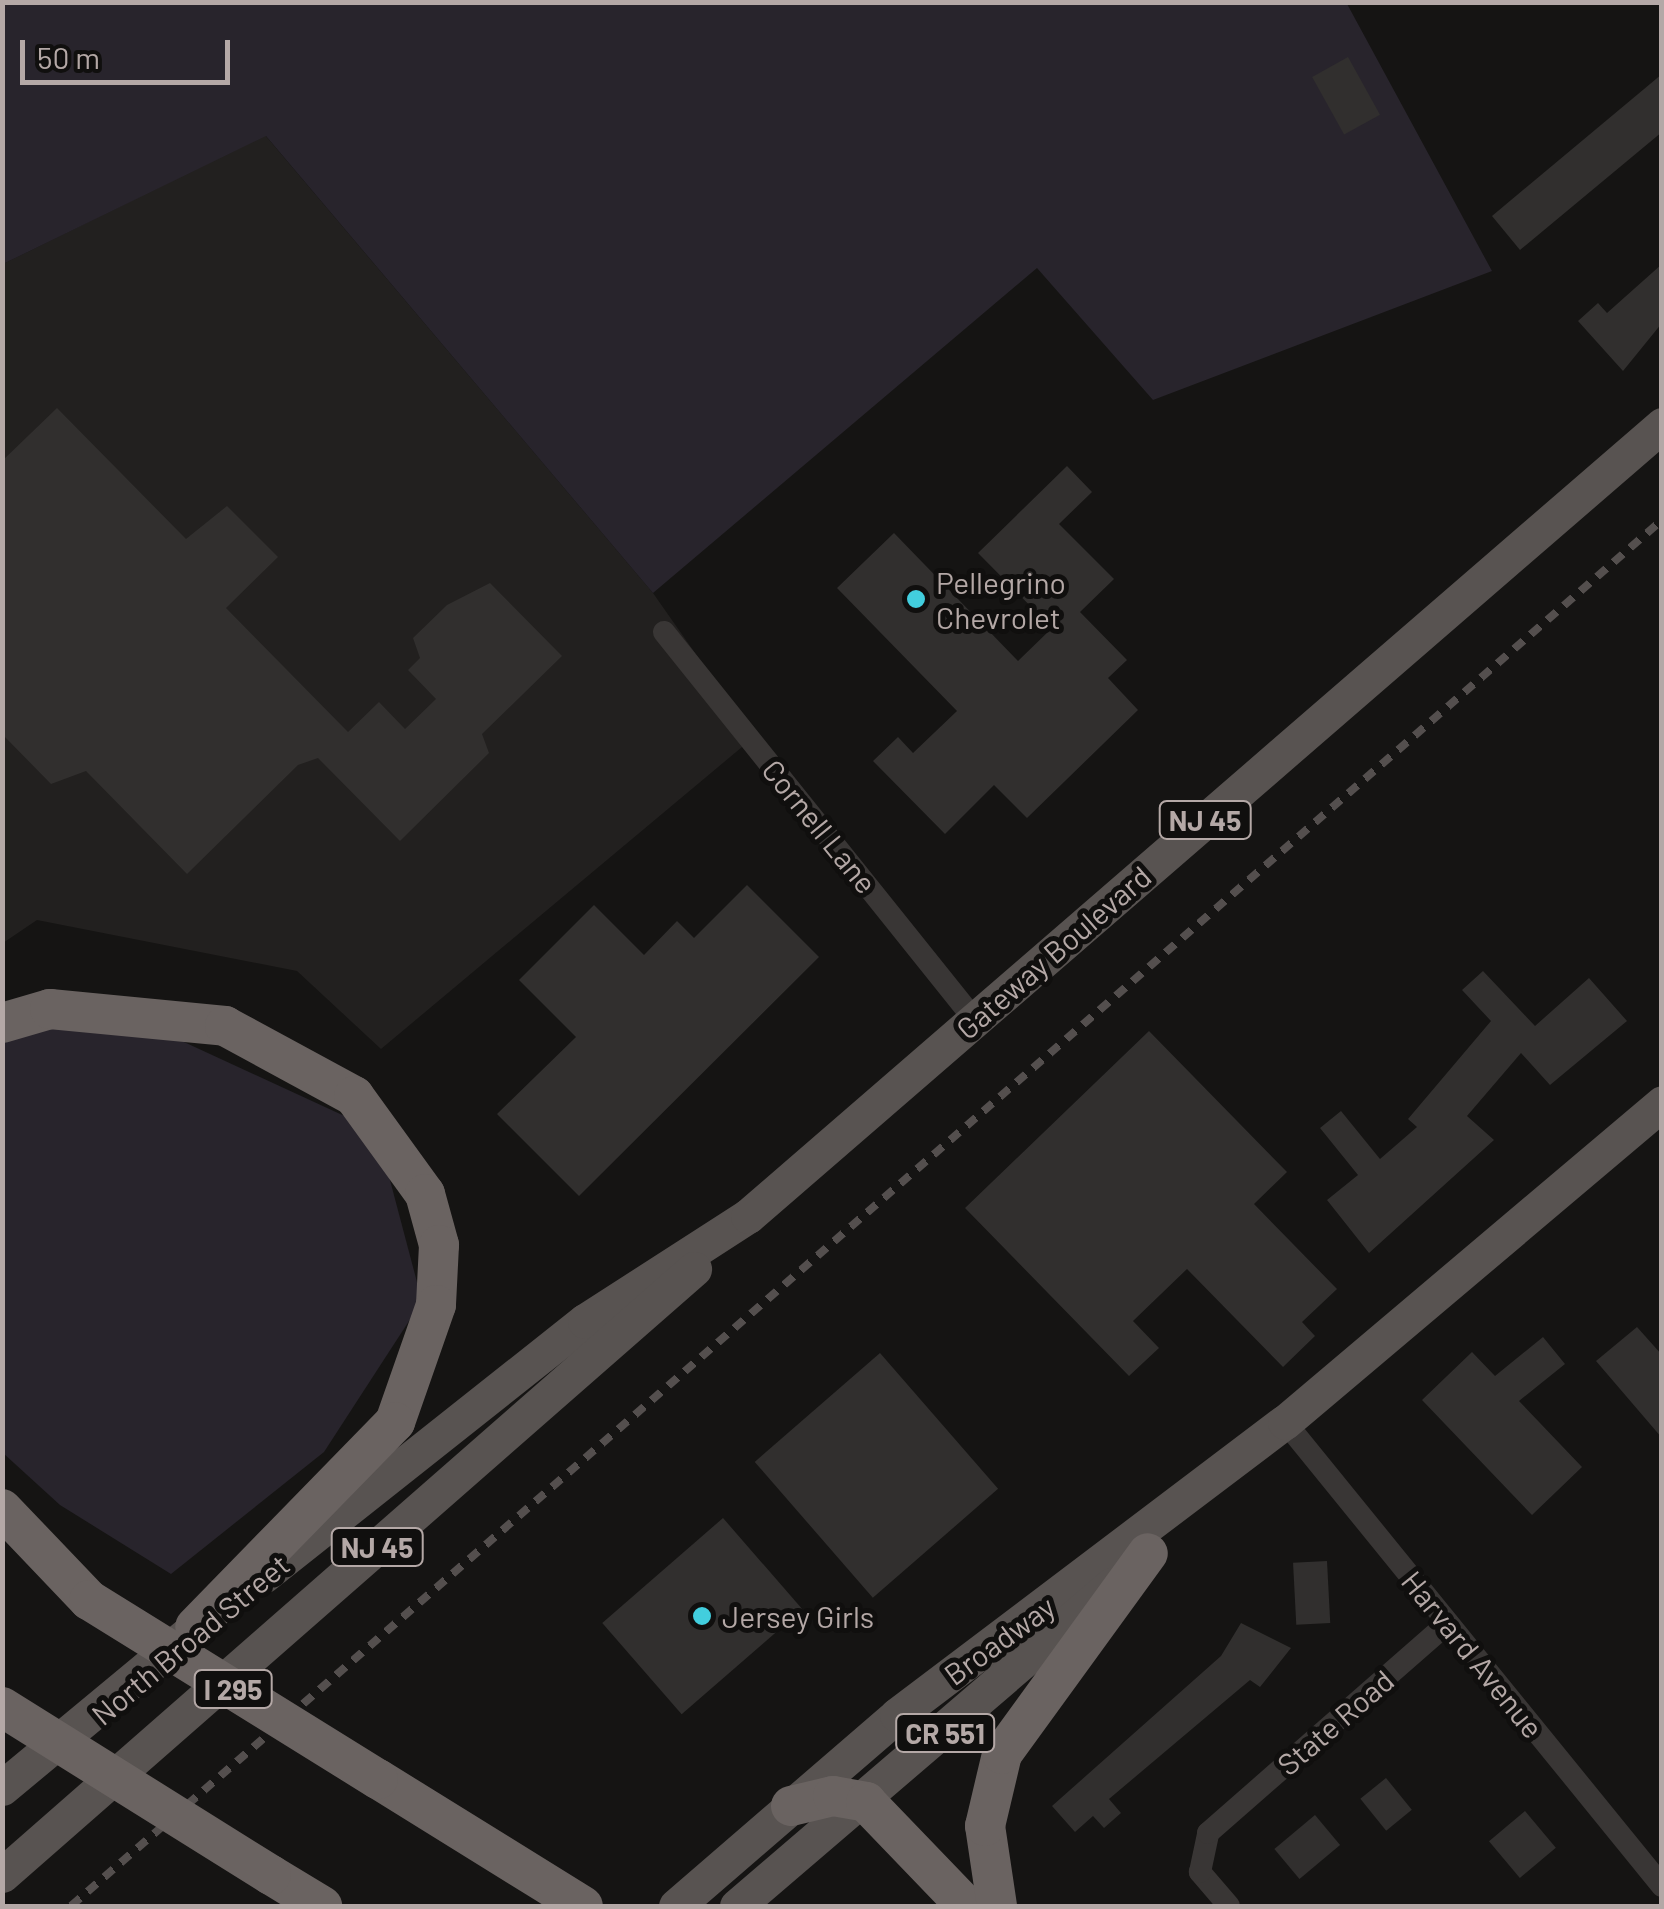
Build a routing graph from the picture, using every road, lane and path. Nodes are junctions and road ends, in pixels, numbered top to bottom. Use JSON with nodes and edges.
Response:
{"nodes":[{"id":1,"x":1662,"y":424,"type":"edge"},
{"id":2,"x":664,"y":632,"type":"dead end"},
{"id":3,"x":975,"y":1020,"type":"junction"},
{"id":4,"x":2,"y":1023,"type":"edge"},
{"id":5,"x":1662,"y":1103,"type":"edge"},
{"id":6,"x":748,"y":1216,"type":"junction"},
{"id":7,"x":1285,"y":1422,"type":"junction"},
{"id":8,"x":422,"y":1449,"type":"joint"},
{"id":9,"x":2,"y":1509,"type":"edge"},
{"id":10,"x":2,"y":1550,"type":"edge"},
{"id":11,"x":1148,"y":1553,"type":"junction"},
{"id":12,"x":88,"y":1600,"type":"junction"},
{"id":13,"x":1448,"y":1624,"type":"junction"},
{"id":14,"x":195,"y":1627,"type":"junction"},
{"id":15,"x":2,"y":1707,"type":"edge"},
{"id":16,"x":2,"y":1788,"type":"edge"},
{"id":17,"x":866,"y":1802,"type":"junction"},
{"id":18,"x":791,"y":1806,"type":"junction"},
{"id":19,"x":2,"y":1876,"type":"edge"},
{"id":20,"x":1662,"y":1886,"type":"edge"},
{"id":21,"x":575,"y":1901,"type":"edge"},
{"id":22,"x":322,"y":1906,"type":"edge"},
{"id":23,"x":676,"y":1906,"type":"edge"},
{"id":24,"x":738,"y":1906,"type":"edge"},
{"id":25,"x":966,"y":1906,"type":"edge"},
{"id":26,"x":997,"y":1906,"type":"edge"},
{"id":27,"x":1230,"y":1906,"type":"edge"}],
"edges":[{"from":1,"to":3,"type":"main road","name":"Gateway Boulevard","number":"NJ 45"},
{"from":2,"to":3,"type":"street","name":"Cornell Lane"},
{"from":3,"to":6,"type":"main road","name":"Gateway Boulevard","number":"NJ 45"},
{"from":4,"to":14,"type":"highway"},
{"from":5,"to":7,"type":"main road","name":"Broadway","number":"CR 551"},
{"from":6,"to":8,"type":"main road","name":"Gateway Boulevard","number":"NJ 45"},
{"from":6,"to":19,"type":"main road","number":"NJ 45"},
{"from":7,"to":11,"type":"main road","name":"Broadway","number":"CR 551"},
{"from":7,"to":13,"type":"street","name":"Harvard Avenue"},
{"from":7,"to":18,"type":"main road","name":"Broadway","number":"CR 551"},
{"from":8,"to":14,"type":"main road","name":"North Broad Street","number":"NJ 45"},
{"from":9,"to":12,"type":"highway"},
{"from":10,"to":12,"type":"highway","number":"I 295"},
{"from":11,"to":17,"type":"main road","name":"Broadway","number":"CR 551"},
{"from":11,"to":26,"type":"highway"},
{"from":12,"to":21,"type":"highway","number":"I 295","bridge":true},
{"from":13,"to":20,"type":"street","name":"Harvard Avenue"},
{"from":13,"to":27,"type":"street","name":"State Road"},
{"from":14,"to":16,"type":"main road","name":"North Broad Street","number":"NJ 45"},
{"from":15,"to":22,"type":"highway","bridge":true},
{"from":17,"to":18,"type":"highway"},
{"from":17,"to":24,"type":"main road","name":"Broadway","number":"CR 551"},
{"from":17,"to":25,"type":"highway"},
{"from":18,"to":23,"type":"main road","name":"Broadway","number":"CR 551"}]}
